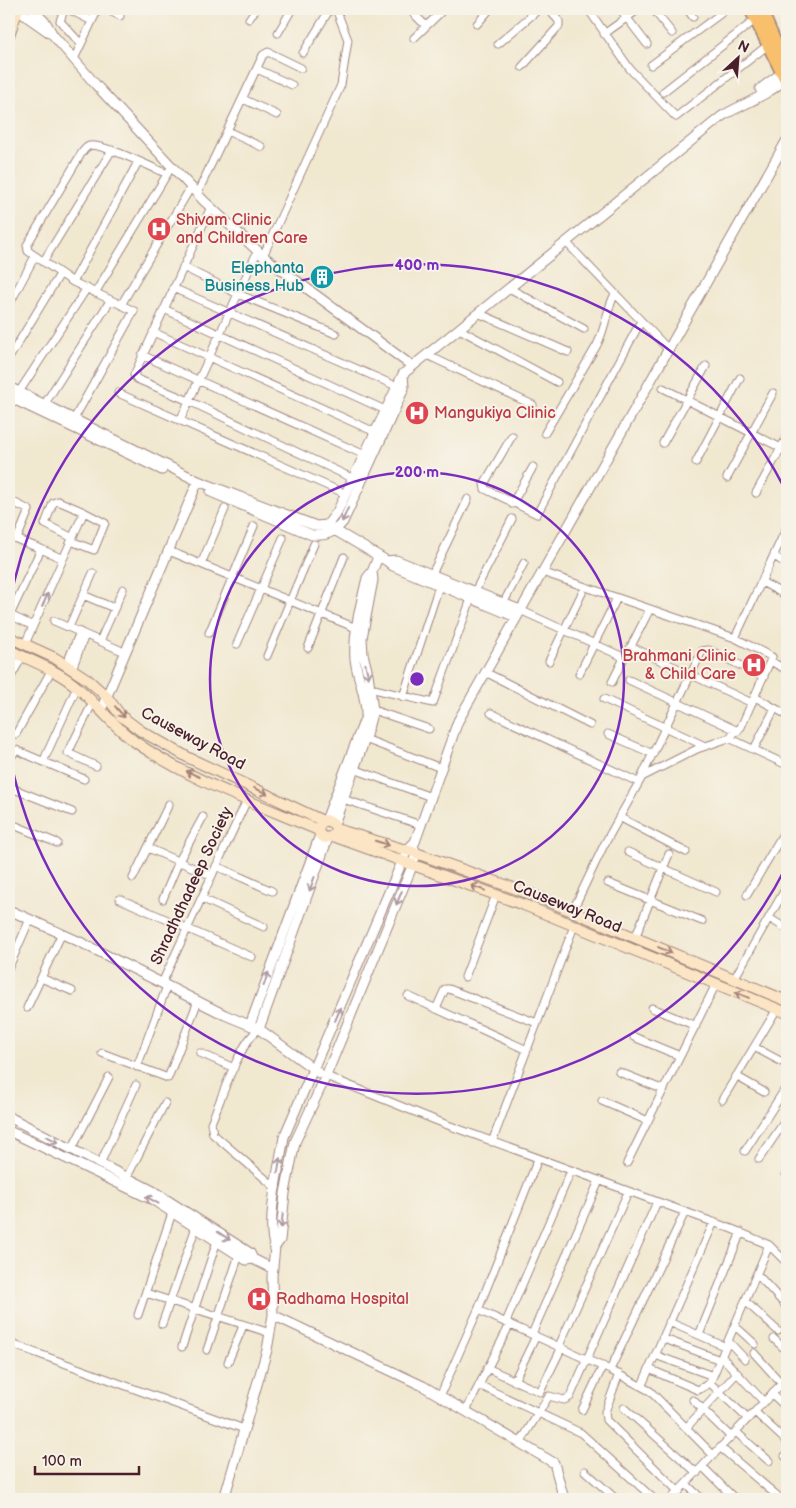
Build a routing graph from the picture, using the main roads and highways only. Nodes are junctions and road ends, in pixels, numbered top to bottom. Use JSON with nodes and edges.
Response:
{"nodes":[{"id":1,"x":18,"y":9,"type":"edge"},
{"id":2,"x":750,"y":9,"type":"edge"},
{"id":3,"x":761,"y":9,"type":"edge"},
{"id":4,"x":9,"y":35,"type":"edge"},
{"id":5,"x":786,"y":73,"type":"edge"},
{"id":6,"x":9,"y":637,"type":"edge"},
{"id":7,"x":9,"y":650,"type":"edge"},
{"id":8,"x":327,"y":829,"type":"junction"},
{"id":9,"x":569,"y":910,"type":"junction"},
{"id":10,"x":588,"y":918,"type":"junction"},
{"id":11,"x":562,"y":921,"type":"junction"},
{"id":12,"x":579,"y":928,"type":"junction"},
{"id":13,"x":787,"y":1001,"type":"edge"},
{"id":14,"x":787,"y":1013,"type":"edge"}],
"edges":[{"from":1,"to":4,"type":"main road"},
{"from":2,"to":5,"type":"main road"},
{"from":3,"to":5,"type":"main road"},
{"from":6,"to":8,"type":"main road","name":"Causeway Road","one_way":true},
{"from":8,"to":7,"type":"main road","name":"Causeway Road","one_way":true},
{"from":8,"to":9,"type":"main road","name":"Causeway Road","one_way":true},
{"from":11,"to":8,"type":"main road","name":"Causeway Road","one_way":true},
{"from":9,"to":10,"type":"main road","name":"Causeway Road"},
{"from":9,"to":11,"type":"main road"},
{"from":10,"to":12,"type":"main road"},
{"from":10,"to":13,"type":"main road","name":"Causeway Road","one_way":true},
{"from":11,"to":12,"type":"main road","name":"Causeway Road"},
{"from":14,"to":12,"type":"main road","name":"Causeway Road","one_way":true}]}
